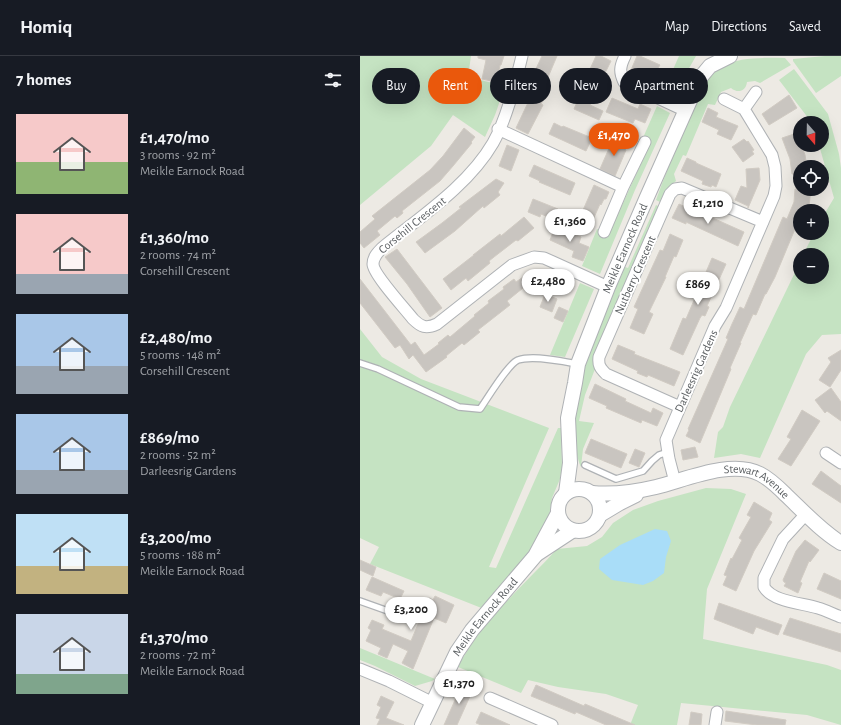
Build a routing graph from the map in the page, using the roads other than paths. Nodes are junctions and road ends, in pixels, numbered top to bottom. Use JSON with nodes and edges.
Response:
{"nodes":[{"id":1,"x":522,"y":56,"type":"edge"},
{"id":2,"x":626,"y":56,"type":"edge"},
{"id":3,"x":730,"y":56,"type":"edge"},
{"id":4,"x":756,"y":92,"type":"dead end"},
{"id":5,"x":724,"y":99,"type":"dead end"},
{"id":6,"x":744,"y":109,"type":"junction"},
{"id":7,"x":686,"y":111,"type":"junction"},
{"id":8,"x":498,"y":130,"type":"junction"},
{"id":9,"x":645,"y":142,"type":"dead end"},
{"id":10,"x":622,"y":187,"type":"junction"},
{"id":11,"x":763,"y":222,"type":"junction"},
{"id":12,"x":604,"y":232,"type":"dead end"},
{"id":13,"x":608,"y":287,"type":"junction"},
{"id":14,"x":360,"y":363,"type":"edge"},
{"id":15,"x":578,"y":364,"type":"junction"},
{"id":16,"x":680,"y":407,"type":"junction"},
{"id":17,"x":668,"y":452,"type":"junction"},
{"id":18,"x":826,"y":453,"type":"dead end"},
{"id":19,"x":570,"y":463,"type":"junction"},
{"id":20,"x":841,"y":463,"type":"edge"},
{"id":21,"x":585,"y":465,"type":"dead end"},
{"id":22,"x":674,"y":482,"type":"junction"},
{"id":23,"x":655,"y":487,"type":"junction"},
{"id":24,"x":589,"y":492,"type":"junction"},
{"id":25,"x":566,"y":493,"type":"junction"},
{"id":26,"x":806,"y":514,"type":"junction"},
{"id":27,"x":557,"y":515,"type":"junction"},
{"id":28,"x":600,"y":515,"type":"junction"},
{"id":29,"x":572,"y":531,"type":"junction"},
{"id":30,"x":841,"y":543,"type":"edge"},
{"id":31,"x":535,"y":556,"type":"junction"},
{"id":32,"x":360,"y":601,"type":"edge"},
{"id":33,"x":402,"y":616,"type":"dead end"},
{"id":34,"x":841,"y":617,"type":"edge"},
{"id":35,"x":360,"y":669,"type":"edge"},
{"id":36,"x":490,"y":698,"type":"dead end"},
{"id":37,"x":433,"y":703,"type":"junction"},
{"id":38,"x":717,"y":712,"type":"dead end"},
{"id":39,"x":422,"y":725,"type":"edge"},
{"id":40,"x":552,"y":725,"type":"edge"},
{"id":41,"x":715,"y":725,"type":"edge"}],
"edges":[{"from":1,"to":8,"type":"street","name":"Corsehill Crescent"},
{"from":2,"to":7,"type":"street"},
{"from":3,"to":7,"type":"street","name":"Meikle Earnock Road"},
{"from":4,"to":6,"type":"street"},
{"from":5,"to":6,"type":"street"},
{"from":6,"to":11,"type":"street","name":"Darleesrig Gardens"},
{"from":7,"to":13,"type":"street","name":"Meikle Earnock Road"},
{"from":8,"to":10,"type":"street"},
{"from":8,"to":13,"type":"street","name":"Corsehill Crescent"},
{"from":9,"to":10,"type":"street"},
{"from":10,"to":12,"type":"street"},
{"from":11,"to":16,"type":"street","name":"Darleesrig Gardens"},
{"from":11,"to":16,"type":"street","name":"Nutberry Crescent"},
{"from":13,"to":15,"type":"street","name":"Meikle Earnock Road"},
{"from":14,"to":15,"type":"lane"},
{"from":15,"to":19,"type":"street","name":"Meikle Earnock Road"},
{"from":16,"to":17,"type":"street","name":"Darleesrig Gardens"},
{"from":17,"to":21,"type":"lane"},
{"from":17,"to":22,"type":"street","name":"Darleesrig Gardens"},
{"from":18,"to":20,"type":"street"},
{"from":19,"to":24,"type":"street","name":"Meikle Earnock Road"},
{"from":19,"to":25,"type":"street","name":"Meikle Earnock Road"},
{"from":22,"to":23,"type":"street","name":"Stewart Avenue"},
{"from":22,"to":26,"type":"street","name":"Stewart Avenue"},
{"from":23,"to":24,"type":"street","name":"Stewart Avenue"},
{"from":23,"to":28,"type":"street","name":"Stewart Avenue"},
{"from":24,"to":25,"type":"street"},
{"from":24,"to":28,"type":"street"},
{"from":25,"to":27,"type":"street"},
{"from":26,"to":30,"type":"street","name":"Stewart Avenue"},
{"from":26,"to":34,"type":"street"},
{"from":27,"to":29,"type":"street"},
{"from":27,"to":31,"type":"street","name":"Meikle Earnock Road"},
{"from":28,"to":29,"type":"street"},
{"from":29,"to":31,"type":"street","name":"Meikle Earnock Road"},
{"from":31,"to":37,"type":"street","name":"Meikle Earnock Road"},
{"from":32,"to":33,"type":"lane"},
{"from":35,"to":37,"type":"street"},
{"from":36,"to":40,"type":"street"},
{"from":37,"to":39,"type":"street","name":"Meikle Earnock Road"},
{"from":38,"to":41,"type":"street"}]}
